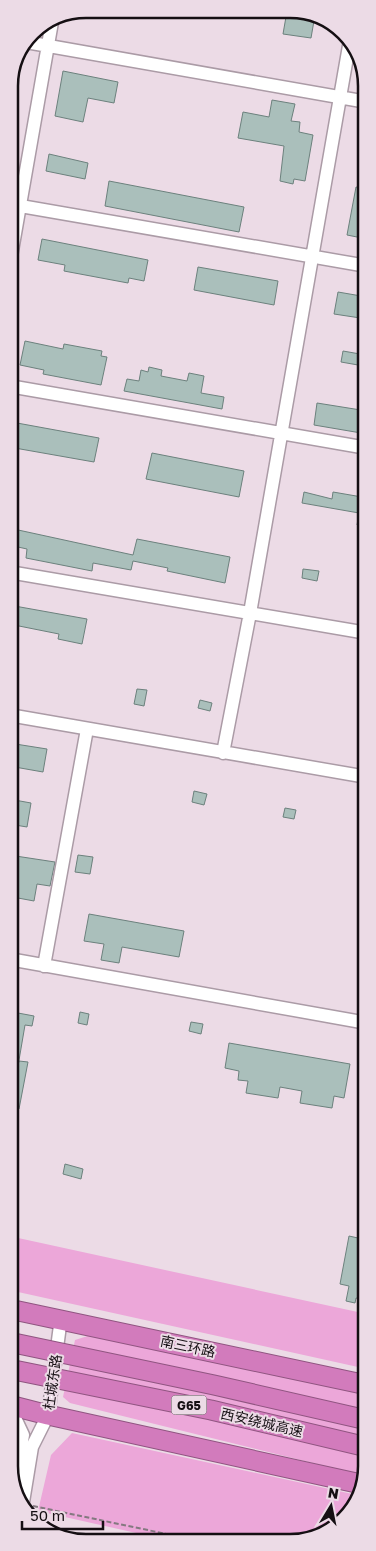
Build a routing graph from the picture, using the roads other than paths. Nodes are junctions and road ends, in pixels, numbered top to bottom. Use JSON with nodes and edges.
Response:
{"nodes":[{"id":1,"x":51,"y":27,"type":"edge"},
{"id":2,"x":33,"y":43,"type":"edge"},
{"id":3,"x":48,"y":46,"type":"junction"},
{"id":4,"x":348,"y":50,"type":"edge"},
{"id":5,"x":340,"y":98,"type":"junction"},
{"id":6,"x":358,"y":101,"type":"edge"},
{"id":7,"x":18,"y":191,"type":"edge"},
{"id":8,"x":18,"y":206,"type":"edge"},
{"id":9,"x":313,"y":256,"type":"junction"},
{"id":10,"x":358,"y":264,"type":"edge"},
{"id":11,"x":18,"y":388,"type":"edge"},
{"id":12,"x":281,"y":434,"type":"junction"},
{"id":13,"x":358,"y":447,"type":"edge"},
{"id":14,"x":18,"y":574,"type":"edge"},
{"id":15,"x":250,"y":613,"type":"junction"},
{"id":16,"x":358,"y":631,"type":"edge"},
{"id":17,"x":18,"y":717,"type":"edge"},
{"id":18,"x":87,"y":729,"type":"junction"},
{"id":19,"x":223,"y":753,"type":"junction"},
{"id":20,"x":358,"y":776,"type":"edge"},
{"id":21,"x":18,"y":962,"type":"edge"},
{"id":22,"x":44,"y":966,"type":"junction"},
{"id":23,"x":358,"y":1022,"type":"edge"},
{"id":24,"x":18,"y":1311,"type":"edge"},
{"id":25,"x":61,"y":1318,"type":"junction"},
{"id":26,"x":18,"y":1344,"type":"edge"},
{"id":27,"x":18,"y":1371,"type":"edge"},
{"id":28,"x":358,"y":1383,"type":"edge"},
{"id":29,"x":18,"y":1407,"type":"edge"},
{"id":30,"x":48,"y":1415,"type":"junction"},
{"id":31,"x":358,"y":1418,"type":"edge"},
{"id":32,"x":18,"y":1424,"type":"edge"},
{"id":33,"x":358,"y":1445,"type":"edge"},
{"id":34,"x":18,"y":1463,"type":"edge"},
{"id":35,"x":356,"y":1483,"type":"edge"},
{"id":36,"x":28,"y":1501,"type":"edge"}],
"edges":[{"from":1,"to":3,"type":"street"},
{"from":2,"to":3,"type":"street"},
{"from":3,"to":5,"type":"street"},
{"from":3,"to":7,"type":"street"},
{"from":4,"to":5,"type":"street"},
{"from":5,"to":6,"type":"street"},
{"from":5,"to":9,"type":"street"},
{"from":8,"to":9,"type":"street"},
{"from":9,"to":10,"type":"street"},
{"from":9,"to":12,"type":"street"},
{"from":11,"to":12,"type":"street"},
{"from":12,"to":13,"type":"street"},
{"from":12,"to":15,"type":"street"},
{"from":14,"to":15,"type":"street"},
{"from":15,"to":16,"type":"street"},
{"from":15,"to":19,"type":"street"},
{"from":17,"to":18,"type":"street"},
{"from":18,"to":19,"type":"street"},
{"from":18,"to":22,"type":"street"},
{"from":19,"to":20,"type":"street"},
{"from":21,"to":22,"type":"street"},
{"from":22,"to":23,"type":"street"},
{"from":24,"to":25,"type":"highway","name":"南三环路"},
{"from":25,"to":28,"type":"highway","name":"南三环路"},
{"from":25,"to":30,"type":"street","name":"杜城东路"},
{"from":26,"to":31,"type":"highway","name":"西安绕城高速","number":"G65","bridge":true},
{"from":27,"to":33,"type":"highway","name":"西安绕城高速","number":"G65","bridge":true},
{"from":29,"to":30,"type":"highway"},
{"from":30,"to":35,"type":"highway"},
{"from":30,"to":36,"type":"street","name":"杜城东路"},
{"from":32,"to":34,"type":"street"}]}
